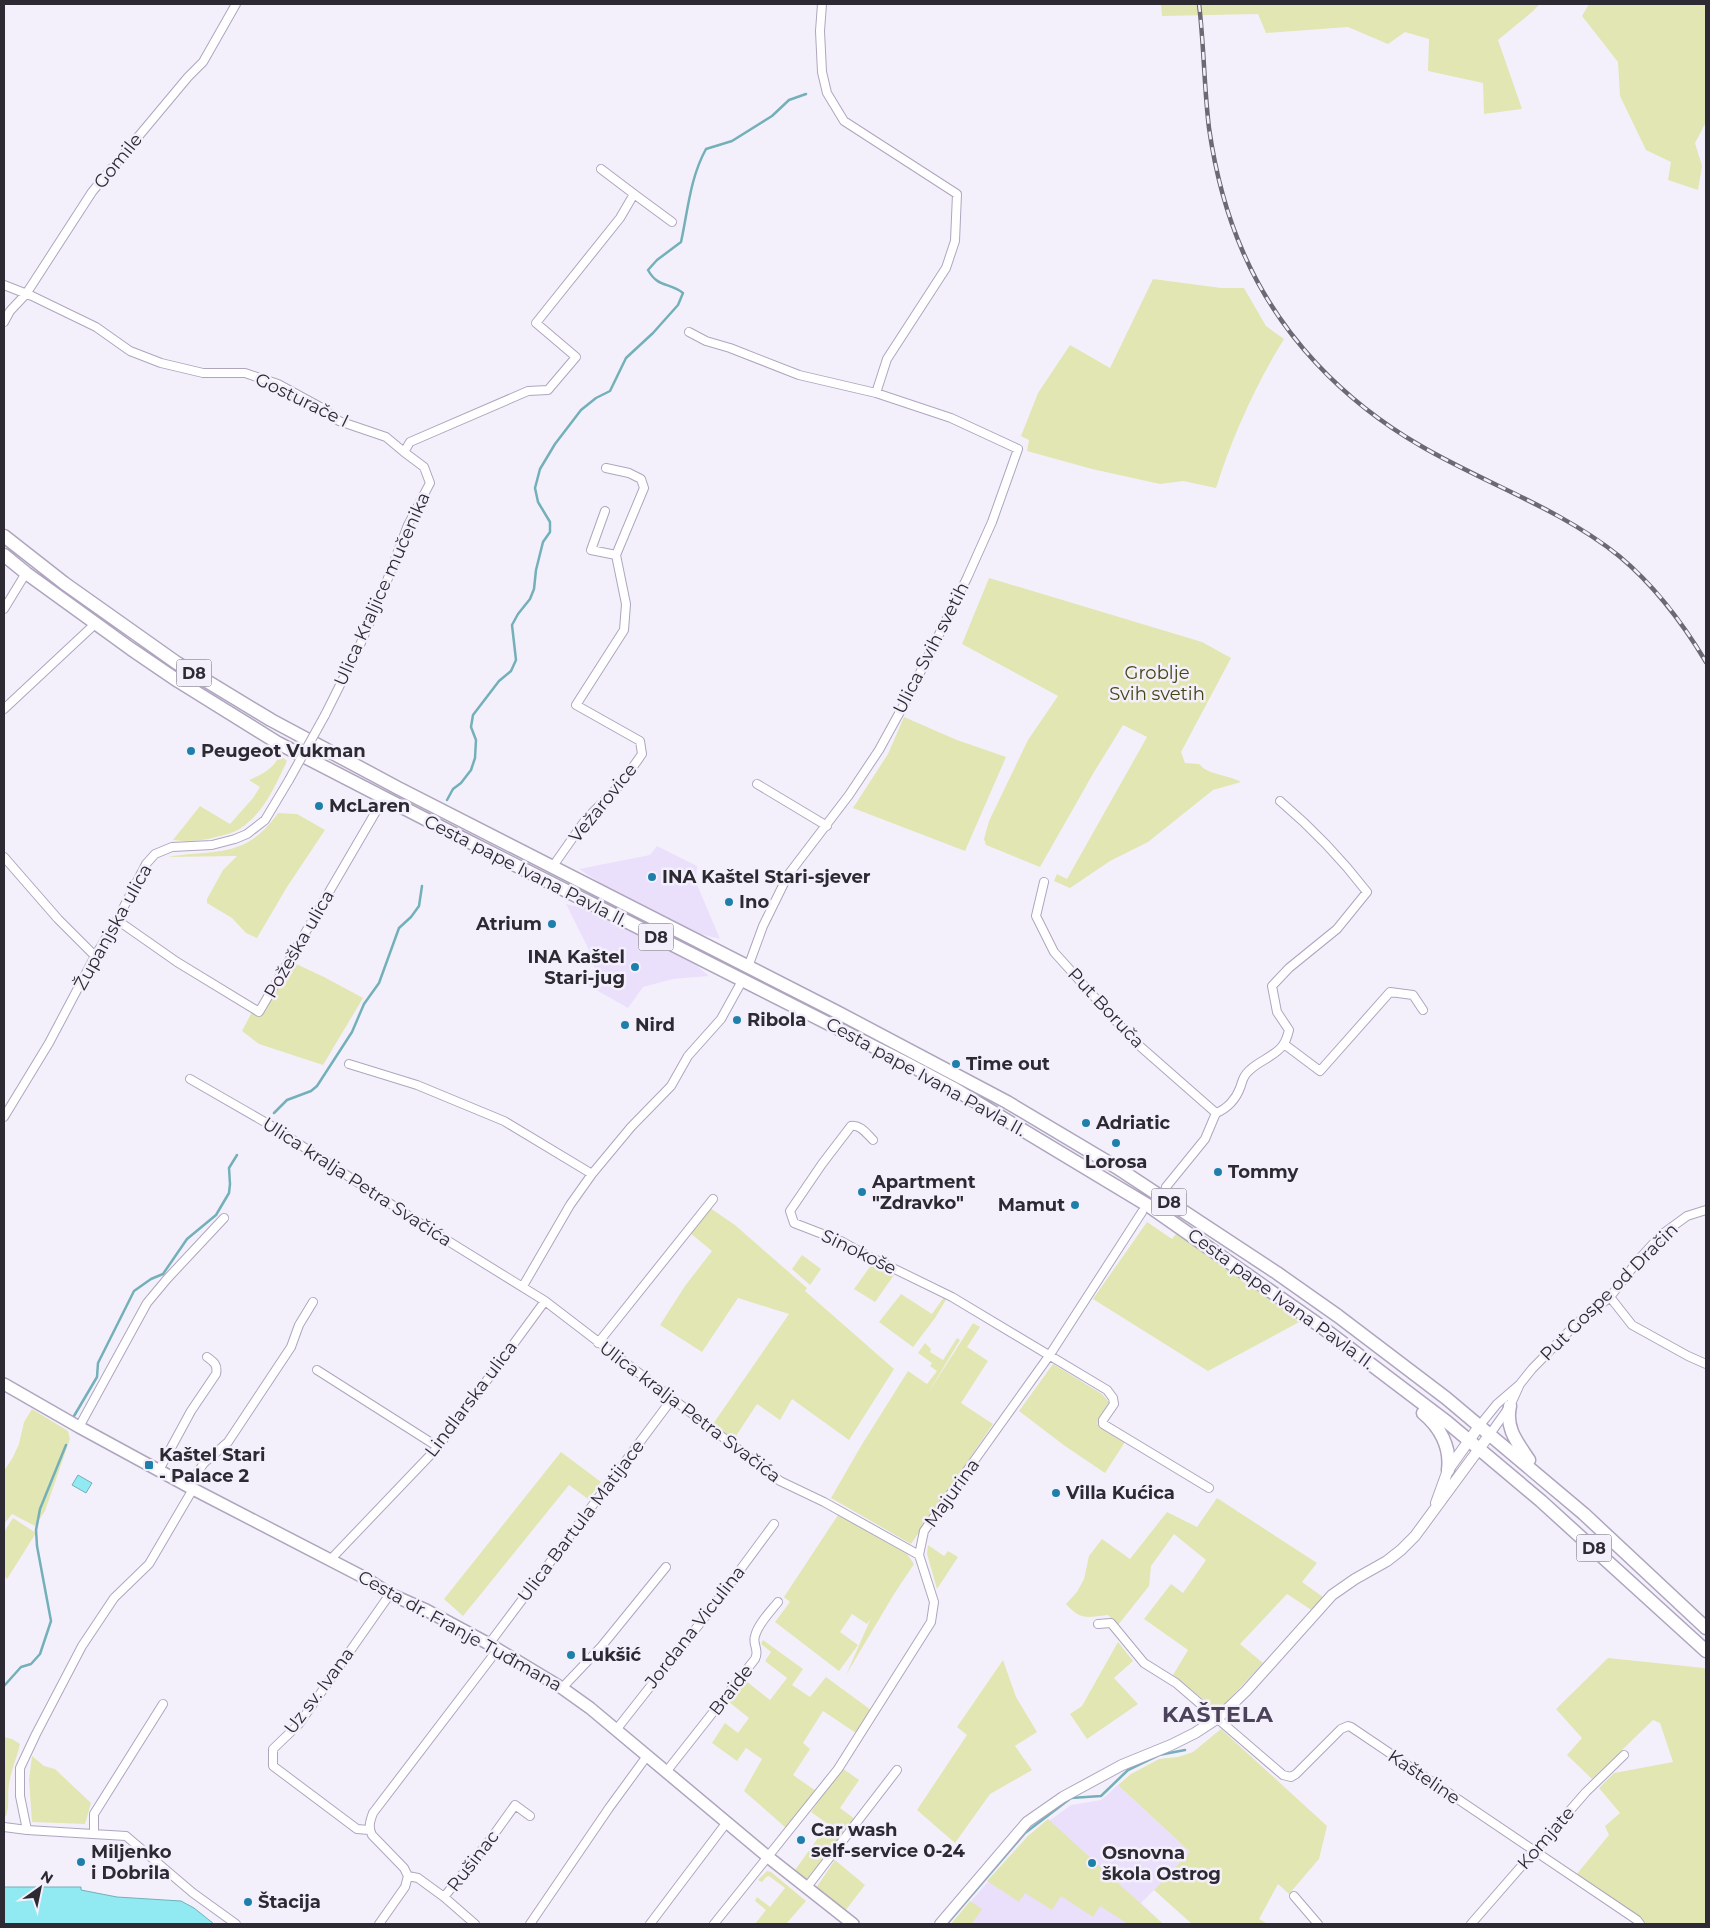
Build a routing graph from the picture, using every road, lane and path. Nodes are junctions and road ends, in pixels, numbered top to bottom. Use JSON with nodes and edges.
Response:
{"nodes":[{"id":1,"x":236,"y":4,"type":"edge"},
{"id":2,"x":822,"y":4,"type":"edge"},
{"id":3,"x":601,"y":169,"type":"dead end"},
{"id":4,"x":634,"y":194,"type":"junction"},
{"id":5,"x":672,"y":222,"type":"dead end"},
{"id":6,"x":4,"y":285,"type":"edge"},
{"id":7,"x":26,"y":294,"type":"junction"},
{"id":8,"x":4,"y":322,"type":"edge"},
{"id":9,"x":689,"y":332,"type":"dead end"},
{"id":10,"x":876,"y":393,"type":"junction"},
{"id":11,"x":404,"y":452,"type":"junction"},
{"id":12,"x":606,"y":468,"type":"dead end"},
{"id":13,"x":605,"y":511,"type":"dead end"},
{"id":14,"x":4,"y":536,"type":"edge"},
{"id":15,"x":4,"y":554,"type":"edge"},
{"id":16,"x":616,"y":555,"type":"junction"},
{"id":17,"x":26,"y":573,"type":"junction"},
{"id":18,"x":4,"y":609,"type":"edge"},
{"id":19,"x":95,"y":624,"type":"junction"},
{"id":20,"x":4,"y":709,"type":"edge"},
{"id":21,"x":289,"y":780,"type":"joint"},
{"id":22,"x":757,"y":784,"type":"dead end"},
{"id":23,"x":1280,"y":800,"type":"dead end"},
{"id":24,"x":378,"y":808,"type":"dead end"},
{"id":25,"x":826,"y":826,"type":"junction"},
{"id":26,"x":4,"y":857,"type":"edge"},
{"id":27,"x":553,"y":866,"type":"junction"},
{"id":28,"x":1044,"y":882,"type":"dead end"},
{"id":29,"x":117,"y":920,"type":"junction"},
{"id":30,"x":95,"y":956,"type":"junction"},
{"id":31,"x":748,"y":967,"type":"junction"},
{"id":32,"x":742,"y":981,"type":"junction"},
{"id":33,"x":1423,"y":1010,"type":"dead end"},
{"id":34,"x":1284,"y":1044,"type":"junction"},
{"id":35,"x":349,"y":1064,"type":"dead end"},
{"id":36,"x":190,"y":1079,"type":"dead end"},
{"id":37,"x":1216,"y":1113,"type":"junction"},
{"id":38,"x":4,"y":1118,"type":"edge"},
{"id":39,"x":874,"y":1140,"type":"dead end"},
{"id":40,"x":592,"y":1174,"type":"junction"},
{"id":41,"x":1166,"y":1188,"type":"dead end"},
{"id":42,"x":713,"y":1199,"type":"dead end"},
{"id":43,"x":1706,"y":1210,"type":"edge"},
{"id":44,"x":1142,"y":1212,"type":"dead end"},
{"id":45,"x":224,"y":1218,"type":"dead end"},
{"id":46,"x":523,"y":1286,"type":"junction"},
{"id":47,"x":1610,"y":1297,"type":"junction"},
{"id":48,"x":545,"y":1301,"type":"junction"},
{"id":49,"x":312,"y":1302,"type":"dead end"},
{"id":50,"x":598,"y":1343,"type":"junction"},
{"id":51,"x":207,"y":1356,"type":"dead end"},
{"id":52,"x":1049,"y":1356,"type":"junction"},
{"id":53,"x":1706,"y":1364,"type":"edge"},
{"id":54,"x":317,"y":1370,"type":"dead end"},
{"id":55,"x":4,"y":1384,"type":"edge"},
{"id":56,"x":1520,"y":1384,"type":"junction"},
{"id":57,"x":1407,"y":1391,"type":"junction"},
{"id":58,"x":672,"y":1399,"type":"junction"},
{"id":59,"x":1510,"y":1406,"type":"junction"},
{"id":60,"x":1480,"y":1425,"type":"junction"},
{"id":61,"x":79,"y":1427,"type":"junction"},
{"id":62,"x":1490,"y":1434,"type":"junction"},
{"id":63,"x":1468,"y":1440,"type":"junction"},
{"id":64,"x":438,"y":1447,"type":"junction"},
{"id":65,"x":1479,"y":1449,"type":"junction"},
{"id":66,"x":158,"y":1470,"type":"junction"},
{"id":67,"x":1448,"y":1470,"type":"junction"},
{"id":68,"x":1535,"y":1471,"type":"junction"},
{"id":69,"x":191,"y":1487,"type":"junction"},
{"id":70,"x":1209,"y":1488,"type":"dead end"},
{"id":71,"x":1435,"y":1507,"type":"junction"},
{"id":72,"x":774,"y":1524,"type":"dead end"},
{"id":73,"x":919,"y":1555,"type":"junction"},
{"id":74,"x":331,"y":1559,"type":"junction"},
{"id":75,"x":666,"y":1567,"type":"dead end"},
{"id":76,"x":390,"y":1594,"type":"junction"},
{"id":77,"x":778,"y":1602,"type":"dead end"},
{"id":78,"x":1098,"y":1624,"type":"dead end"},
{"id":79,"x":1706,"y":1628,"type":"edge"},
{"id":80,"x":494,"y":1646,"type":"junction"},
{"id":81,"x":1706,"y":1651,"type":"edge"},
{"id":82,"x":562,"y":1688,"type":"junction"},
{"id":83,"x":163,"y":1704,"type":"dead end"},
{"id":84,"x":1218,"y":1718,"type":"junction"},
{"id":85,"x":616,"y":1730,"type":"junction"},
{"id":86,"x":1624,"y":1755,"type":"dead end"},
{"id":87,"x":647,"y":1756,"type":"junction"},
{"id":88,"x":897,"y":1770,"type":"dead end"},
{"id":89,"x":666,"y":1772,"type":"junction"},
{"id":90,"x":530,"y":1816,"type":"dead end"},
{"id":91,"x":727,"y":1822,"type":"junction"},
{"id":92,"x":4,"y":1827,"type":"edge"},
{"id":93,"x":27,"y":1830,"type":"junction"},
{"id":94,"x":369,"y":1830,"type":"junction"},
{"id":95,"x":94,"y":1834,"type":"junction"},
{"id":96,"x":1535,"y":1852,"type":"junction"},
{"id":97,"x":768,"y":1857,"type":"junction"},
{"id":98,"x":408,"y":1876,"type":"junction"},
{"id":99,"x":807,"y":1887,"type":"junction"},
{"id":100,"x":1294,"y":1896,"type":"dead end"},
{"id":101,"x":444,"y":1897,"type":"junction"},
{"id":102,"x":236,"y":1924,"type":"edge"},
{"id":103,"x":378,"y":1924,"type":"edge"},
{"id":104,"x":475,"y":1924,"type":"edge"},
{"id":105,"x":530,"y":1924,"type":"edge"},
{"id":106,"x":650,"y":1924,"type":"edge"},
{"id":107,"x":714,"y":1924,"type":"edge"},
{"id":108,"x":853,"y":1924,"type":"edge"},
{"id":109,"x":940,"y":1924,"type":"edge"},
{"id":110,"x":1318,"y":1924,"type":"edge"},
{"id":111,"x":1471,"y":1924,"type":"edge"},
{"id":112,"x":1640,"y":1924,"type":"edge"}],
"edges":[{"from":1,"to":7,"type":"street","name":"Gomile"},
{"from":2,"to":10,"type":"street"},
{"from":3,"to":4,"type":"street"},
{"from":4,"to":5,"type":"street"},
{"from":4,"to":11,"type":"street"},
{"from":6,"to":7,"type":"street","name":"Gosturače I"},
{"from":7,"to":8,"type":"street","name":"Gomile"},
{"from":7,"to":11,"type":"street","name":"Gosturače I"},
{"from":9,"to":10,"type":"street","name":"Ulica Svih svetih"},
{"from":10,"to":25,"type":"street","name":"Ulica Svih svetih"},
{"from":11,"to":21,"type":"street","name":"Ulica Kraljice mučenika","bridge":true},
{"from":12,"to":16,"type":"street"},
{"from":13,"to":16,"type":"street"},
{"from":14,"to":27,"type":"main road","name":"Cesta pape Ivana Pavla II.","number":"D8"},
{"from":15,"to":17,"type":"main road","name":"Cesta pape Ivana Pavla II.","number":"D8"},
{"from":16,"to":27,"type":"street","name":"Vežarovice"},
{"from":17,"to":18,"type":"street"},
{"from":17,"to":19,"type":"main road","name":"Cesta pape Ivana Pavla II.","number":"D8"},
{"from":19,"to":20,"type":"street"},
{"from":19,"to":32,"type":"main road","name":"Cesta pape Ivana Pavla II.","number":"D8"},
{"from":21,"to":29,"type":"street","name":"Županjska ulica"},
{"from":22,"to":25,"type":"street"},
{"from":23,"to":34,"type":"street"},
{"from":24,"to":29,"type":"street","name":"Požeška ulica"},
{"from":25,"to":31,"type":"street","name":"Ulica Svih svetih"},
{"from":26,"to":30,"type":"street"},
{"from":27,"to":31,"type":"main road","name":"Cesta pape Ivana Pavla II.","number":"D8"},
{"from":28,"to":37,"type":"street","name":"Put Boruča"},
{"from":29,"to":30,"type":"street","name":"Županjska ulica"},
{"from":30,"to":38,"type":"street","name":"Županjska ulica"},
{"from":31,"to":60,"type":"main road","name":"Cesta pape Ivana Pavla II.","number":"D8"},
{"from":32,"to":40,"type":"street"},
{"from":32,"to":57,"type":"main road","name":"Cesta pape Ivana Pavla II.","number":"D8"},
{"from":33,"to":34,"type":"street"},
{"from":34,"to":37,"type":"street"},
{"from":35,"to":40,"type":"street"},
{"from":36,"to":46,"type":"street","name":"Ulica kralja Petra Svačića"},
{"from":37,"to":41,"type":"street"},
{"from":39,"to":52,"type":"street","name":"Sinokoše"},
{"from":40,"to":46,"type":"street"},
{"from":42,"to":50,"type":"street"},
{"from":43,"to":47,"type":"street","name":"Put Gospe od Dračin"},
{"from":44,"to":52,"type":"street","name":"Majurina"},
{"from":45,"to":61,"type":"street"},
{"from":46,"to":48,"type":"street","name":"Ulica kralja Petra Svačića"},
{"from":47,"to":53,"type":"street"},
{"from":47,"to":56,"type":"street","name":"Put Gospe od Dračin"},
{"from":48,"to":50,"type":"street","name":"Ulica kralja Petra Svačića"},
{"from":48,"to":64,"type":"street","name":"Lindlarska ulica"},
{"from":49,"to":69,"type":"street"},
{"from":50,"to":58,"type":"street","name":"Ulica kralja Petra Svačića"},
{"from":51,"to":66,"type":"street"},
{"from":52,"to":70,"type":"street"},
{"from":52,"to":73,"type":"street","name":"Majurina"},
{"from":54,"to":64,"type":"street"},
{"from":55,"to":61,"type":"main road","name":"Cesta dr. Franje Tuđmana"},
{"from":56,"to":59,"type":"street","name":"Put Gospe od Dračin"},
{"from":56,"to":60,"type":"street","name":"Put Gospe od Dračin"},
{"from":57,"to":63,"type":"main road","name":"Cesta pape Ivana Pavla II.","number":"D8"},
{"from":57,"to":67,"type":"main road"},
{"from":58,"to":73,"type":"street","name":"Ulica kralja Petra Svačića"},
{"from":58,"to":80,"type":"street","name":"Ulica Bartula Matijace"},
{"from":59,"to":62,"type":"street","name":"Put Gospe od Dračin"},
{"from":59,"to":68,"type":"main road"},
{"from":60,"to":62,"type":"main road","name":"Cesta pape Ivana Pavla II.","number":"D8"},
{"from":60,"to":63,"type":"street"},
{"from":61,"to":66,"type":"main road","name":"Cesta dr. Franje Tuđmana"},
{"from":62,"to":65,"type":"street"},
{"from":62,"to":68,"type":"main road","name":"Cesta pape Ivana Pavla II.","number":"D8"},
{"from":63,"to":65,"type":"main road","name":"Cesta pape Ivana Pavla II.","number":"D8"},
{"from":63,"to":67,"type":"street"},
{"from":64,"to":74,"type":"street","name":"Lindlarska ulica"},
{"from":65,"to":71,"type":"street"},
{"from":65,"to":81,"type":"main road","name":"Cesta pape Ivana Pavla II.","number":"D8"},
{"from":66,"to":69,"type":"main road","name":"Cesta dr. Franje Tuđmana"},
{"from":67,"to":71,"type":"street"},
{"from":68,"to":79,"type":"main road","name":"Cesta pape Ivana Pavla II.","number":"D8"},
{"from":69,"to":74,"type":"main road","name":"Cesta dr. Franje Tuđmana"},
{"from":69,"to":93,"type":"street"},
{"from":71,"to":84,"type":"street"},
{"from":72,"to":85,"type":"street","name":"Jordana Viculina"},
{"from":73,"to":97,"type":"street","name":"Majurina"},
{"from":74,"to":76,"type":"main road","name":"Cesta dr. Franje Tuđmana"},
{"from":75,"to":82,"type":"street"},
{"from":76,"to":80,"type":"main road","name":"Cesta dr. Franje Tuđmana"},
{"from":76,"to":94,"type":"street","name":"Uz sv. Ivana"},
{"from":77,"to":89,"type":"street","name":"Braide"},
{"from":78,"to":84,"type":"street"},
{"from":80,"to":82,"type":"main road","name":"Cesta dr. Franje Tuđmana"},
{"from":80,"to":94,"type":"street"},
{"from":82,"to":85,"type":"main road","name":"Cesta dr. Franje Tuđmana"},
{"from":83,"to":95,"type":"street"},
{"from":84,"to":96,"type":"street","name":"Kašteline"},
{"from":84,"to":109,"type":"street"},
{"from":85,"to":87,"type":"main road","name":"Cesta dr. Franje Tuđmana"},
{"from":86,"to":96,"type":"street","name":"Komjate"},
{"from":87,"to":89,"type":"main road","name":"Cesta dr. Franje Tuđmana"},
{"from":87,"to":105,"type":"street"},
{"from":88,"to":99,"type":"street"},
{"from":89,"to":91,"type":"main road","name":"Cesta dr. Franje Tuđmana"},
{"from":90,"to":101,"type":"street","name":"Rušinac"},
{"from":91,"to":97,"type":"main road","name":"Cesta dr. Franje Tuđmana"},
{"from":91,"to":106,"type":"street"},
{"from":92,"to":93,"type":"street"},
{"from":93,"to":95,"type":"street"},
{"from":94,"to":98,"type":"street","name":"Uz sv. Ivana"},
{"from":95,"to":102,"type":"street"},
{"from":96,"to":111,"type":"street","name":"Komjate"},
{"from":96,"to":112,"type":"street","name":"Kašteline"},
{"from":97,"to":99,"type":"main road","name":"Cesta dr. Franje Tuđmana"},
{"from":97,"to":107,"type":"street","name":"Majurina"},
{"from":98,"to":101,"type":"street","name":"Rušinac"},
{"from":98,"to":103,"type":"street"},
{"from":99,"to":108,"type":"main road","name":"Cesta dr. Franje Tuđmana"},
{"from":100,"to":110,"type":"street"},
{"from":101,"to":104,"type":"street"}]}
